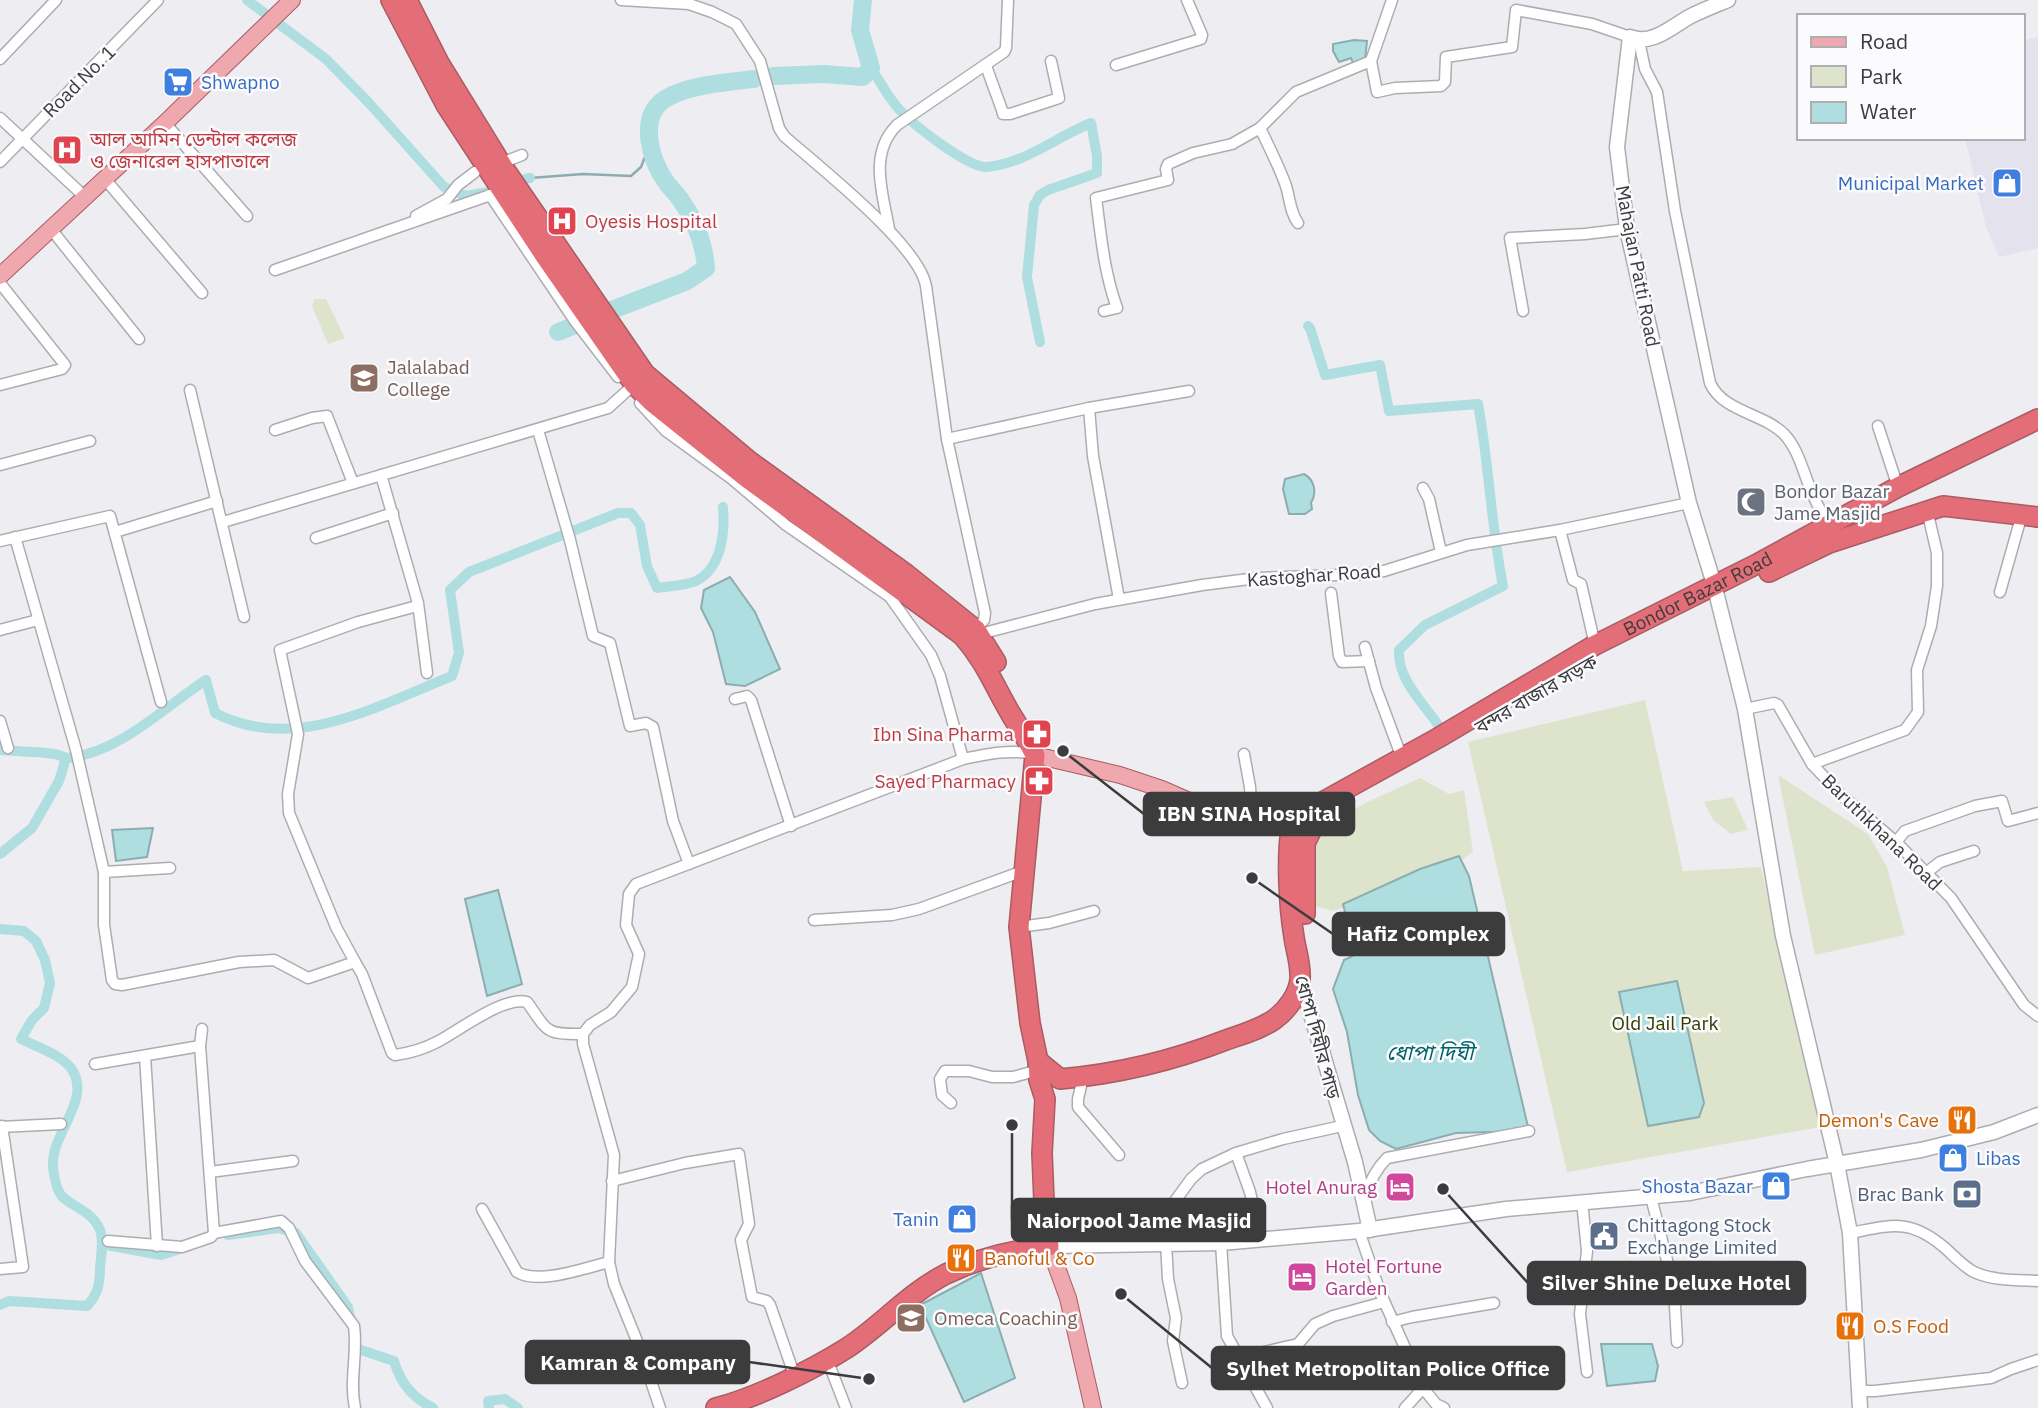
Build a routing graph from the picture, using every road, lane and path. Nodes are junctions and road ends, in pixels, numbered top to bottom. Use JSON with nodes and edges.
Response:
{"nodes":[{"id":1,"x":56,"y":0,"type":"edge"},
{"id":2,"x":158,"y":0,"type":"edge"},
{"id":3,"x":391,"y":0,"type":"edge"},
{"id":4,"x":407,"y":0,"type":"edge"},
{"id":5,"x":621,"y":0,"type":"edge"},
{"id":6,"x":1008,"y":0,"type":"edge"},
{"id":7,"x":1187,"y":0,"type":"edge"},
{"id":8,"x":1392,"y":0,"type":"edge"},
{"id":9,"x":1727,"y":0,"type":"edge"},
{"id":10,"x":288,"y":3,"type":"edge"},
{"id":11,"x":1635,"y":39,"type":"junction"},
{"id":12,"x":0,"y":59,"type":"edge"},
{"id":13,"x":1051,"y":61,"type":"dead end"},
{"id":14,"x":1371,"y":61,"type":"junction"},
{"id":15,"x":1116,"y":65,"type":"dead end"},
{"id":16,"x":986,"y":66,"type":"junction"},
{"id":17,"x":0,"y":118,"type":"edge"},
{"id":18,"x":165,"y":123,"type":"junction"},
{"id":19,"x":1260,"y":128,"type":"junction"},
{"id":20,"x":22,"y":139,"type":"junction"},
{"id":21,"x":522,"y":155,"type":"dead end"},
{"id":22,"x":509,"y":160,"type":"dead end"},
{"id":23,"x":0,"y":162,"type":"edge"},
{"id":24,"x":475,"y":172,"type":"dead end"},
{"id":25,"x":105,"y":179,"type":"junction"},
{"id":26,"x":496,"y":193,"type":"junction"},
{"id":27,"x":85,"y":197,"type":"junction"},
{"id":28,"x":247,"y":216,"type":"dead end"},
{"id":29,"x":1298,"y":223,"type":"dead end"},
{"id":30,"x":51,"y":229,"type":"junction"},
{"id":31,"x":889,"y":229,"type":"junction"},
{"id":32,"x":1627,"y":229,"type":"junction"},
{"id":33,"x":354,"y":243,"type":"junction"},
{"id":34,"x":275,"y":270,"type":"dead end"},
{"id":35,"x":0,"y":276,"type":"edge"},
{"id":36,"x":0,"y":283,"type":"edge"},
{"id":37,"x":202,"y":293,"type":"dead end"},
{"id":38,"x":1104,"y":311,"type":"dead end"},
{"id":39,"x":1523,"y":311,"type":"dead end"},
{"id":40,"x":139,"y":339,"type":"dead end"},
{"id":41,"x":636,"y":383,"type":"junction"},
{"id":42,"x":0,"y":385,"type":"edge"},
{"id":43,"x":190,"y":390,"type":"dead end"},
{"id":44,"x":1189,"y":391,"type":"dead end"},
{"id":45,"x":1089,"y":408,"type":"junction"},
{"id":46,"x":2038,"y":419,"type":"edge"},
{"id":47,"x":1878,"y":426,"type":"dead end"},
{"id":48,"x":275,"y":430,"type":"dead end"},
{"id":49,"x":538,"y":430,"type":"junction"},
{"id":50,"x":947,"y":439,"type":"junction"},
{"id":51,"x":90,"y":442,"type":"dead end"},
{"id":52,"x":0,"y":465,"type":"edge"},
{"id":53,"x":381,"y":475,"type":"junction"},
{"id":54,"x":353,"y":483,"type":"junction"},
{"id":55,"x":1898,"y":487,"type":"junction"},
{"id":56,"x":1423,"y":488,"type":"dead end"},
{"id":57,"x":217,"y":501,"type":"junction"},
{"id":58,"x":1689,"y":503,"type":"junction"},
{"id":59,"x":1927,"y":510,"type":"junction"},
{"id":60,"x":393,"y":513,"type":"junction"},
{"id":61,"x":2030,"y":515,"type":"edge"},
{"id":62,"x":223,"y":522,"type":"junction"},
{"id":63,"x":1829,"y":526,"type":"junction"},
{"id":64,"x":1560,"y":530,"type":"junction"},
{"id":65,"x":115,"y":532,"type":"junction"},
{"id":66,"x":15,"y":537,"type":"junction"},
{"id":67,"x":316,"y":538,"type":"dead end"},
{"id":68,"x":0,"y":541,"type":"edge"},
{"id":69,"x":1441,"y":552,"type":"junction"},
{"id":70,"x":1716,"y":590,"type":"junction"},
{"id":71,"x":2000,"y":592,"type":"dead end"},
{"id":72,"x":1331,"y":593,"type":"dead end"},
{"id":73,"x":1119,"y":599,"type":"junction"},
{"id":74,"x":417,"y":606,"type":"junction"},
{"id":75,"x":244,"y":617,"type":"dead end"},
{"id":76,"x":38,"y":620,"type":"junction"},
{"id":77,"x":0,"y":630,"type":"edge"},
{"id":78,"x":978,"y":632,"type":"junction"},
{"id":79,"x":1595,"y":645,"type":"junction"},
{"id":80,"x":1365,"y":647,"type":"dead end"},
{"id":81,"x":1369,"y":661,"type":"junction"},
{"id":82,"x":427,"y":673,"type":"dead end"},
{"id":83,"x":735,"y":699,"type":"dead end"},
{"id":84,"x":161,"y":702,"type":"dead end"},
{"id":85,"x":1745,"y":709,"type":"junction"},
{"id":86,"x":0,"y":722,"type":"edge"},
{"id":87,"x":1025,"y":734,"type":"junction"},
{"id":88,"x":8,"y":748,"type":"dead end"},
{"id":89,"x":1244,"y":754,"type":"dead end"},
{"id":90,"x":1035,"y":755,"type":"junction"},
{"id":91,"x":1402,"y":758,"type":"junction"},
{"id":92,"x":962,"y":759,"type":"junction"},
{"id":93,"x":1812,"y":764,"type":"junction"},
{"id":94,"x":2038,"y":813,"type":"edge"},
{"id":95,"x":1252,"y":820,"type":"junction"},
{"id":96,"x":1271,"y":823,"type":"junction"},
{"id":97,"x":791,"y":826,"type":"junction"},
{"id":98,"x":1294,"y":838,"type":"junction"},
{"id":99,"x":1896,"y":842,"type":"junction"},
{"id":100,"x":1974,"y":851,"type":"dead end"},
{"id":101,"x":689,"y":864,"type":"junction"},
{"id":102,"x":170,"y":868,"type":"dead end"},
{"id":103,"x":1023,"y":871,"type":"junction"},
{"id":104,"x":104,"y":872,"type":"junction"},
{"id":105,"x":1926,"y":873,"type":"junction"},
{"id":106,"x":1094,"y":911,"type":"dead end"},
{"id":107,"x":814,"y":920,"type":"dead end"},
{"id":108,"x":1019,"y":927,"type":"junction"},
{"id":109,"x":355,"y":962,"type":"junction"},
{"id":110,"x":1301,"y":981,"type":"junction"},
{"id":111,"x":2038,"y":1016,"type":"edge"},
{"id":112,"x":202,"y":1029,"type":"dead end"},
{"id":113,"x":583,"y":1034,"type":"junction"},
{"id":114,"x":200,"y":1046,"type":"junction"},
{"id":115,"x":145,"y":1056,"type":"junction"},
{"id":116,"x":95,"y":1064,"type":"dead end"},
{"id":117,"x":1039,"y":1065,"type":"junction"},
{"id":118,"x":1083,"y":1077,"type":"junction"},
{"id":119,"x":1060,"y":1079,"type":"junction"},
{"id":120,"x":1045,"y":1100,"type":"junction"},
{"id":121,"x":951,"y":1103,"type":"dead end"},
{"id":122,"x":2038,"y":1115,"type":"edge"},
{"id":123,"x":61,"y":1124,"type":"dead end"},
{"id":124,"x":1342,"y":1126,"type":"junction"},
{"id":125,"x":1,"y":1127,"type":"edge"},
{"id":126,"x":1529,"y":1132,"type":"dead end"},
{"id":127,"x":1236,"y":1153,"type":"junction"},
{"id":128,"x":1119,"y":1155,"type":"dead end"},
{"id":129,"x":293,"y":1161,"type":"dead end"},
{"id":130,"x":1837,"y":1164,"type":"junction"},
{"id":131,"x":210,"y":1172,"type":"junction"},
{"id":132,"x":612,"y":1181,"type":"junction"},
{"id":133,"x":1651,"y":1197,"type":"junction"},
{"id":134,"x":1364,"y":1199,"type":"junction"},
{"id":135,"x":1583,"y":1201,"type":"junction"},
{"id":136,"x":482,"y":1209,"type":"dead end"},
{"id":137,"x":1365,"y":1231,"type":"junction"},
{"id":138,"x":214,"y":1233,"type":"junction"},
{"id":139,"x":1850,"y":1233,"type":"junction"},
{"id":140,"x":1261,"y":1240,"type":"junction"},
{"id":141,"x":108,"y":1241,"type":"dead end"},
{"id":142,"x":1222,"y":1243,"type":"junction"},
{"id":143,"x":1166,"y":1244,"type":"junction"},
{"id":144,"x":157,"y":1246,"type":"junction"},
{"id":145,"x":1049,"y":1246,"type":"junction"},
{"id":146,"x":609,"y":1262,"type":"junction"},
{"id":147,"x":0,"y":1269,"type":"edge"},
{"id":148,"x":2038,"y":1281,"type":"edge"},
{"id":149,"x":1384,"y":1302,"type":"junction"},
{"id":150,"x":1494,"y":1303,"type":"dead end"},
{"id":151,"x":1392,"y":1322,"type":"junction"},
{"id":152,"x":1677,"y":1342,"type":"dead end"},
{"id":153,"x":827,"y":1359,"type":"junction"},
{"id":154,"x":1238,"y":1359,"type":"junction"},
{"id":155,"x":1504,"y":1360,"type":"dead end"},
{"id":156,"x":2038,"y":1360,"type":"edge"},
{"id":157,"x":1587,"y":1372,"type":"dead end"},
{"id":158,"x":795,"y":1377,"type":"junction"},
{"id":159,"x":1418,"y":1377,"type":"junction"},
{"id":160,"x":1182,"y":1384,"type":"dead end"},
{"id":161,"x":1423,"y":1388,"type":"junction"},
{"id":162,"x":1860,"y":1391,"type":"junction"},
{"id":163,"x":355,"y":1408,"type":"edge"},
{"id":164,"x":660,"y":1408,"type":"edge"},
{"id":165,"x":720,"y":1408,"type":"edge"},
{"id":166,"x":846,"y":1408,"type":"edge"},
{"id":167,"x":1093,"y":1408,"type":"edge"},
{"id":168,"x":1267,"y":1408,"type":"edge"},
{"id":169,"x":1405,"y":1408,"type":"edge"},
{"id":170,"x":1444,"y":1408,"type":"edge"},
{"id":171,"x":1860,"y":1408,"type":"edge"}],
"edges":[{"from":1,"to":12,"type":"street"},
{"from":2,"to":20,"type":"street","name":"Road No. 1"},
{"from":3,"to":26,"type":"highway"},
{"from":4,"to":41,"type":"highway"},
{"from":5,"to":31,"type":"street"},
{"from":6,"to":16,"type":"street"},
{"from":7,"to":15,"type":"street"},
{"from":8,"to":14,"type":"street"},
{"from":9,"to":11,"type":"main road"},
{"from":10,"to":18,"type":"main road"},
{"from":11,"to":14,"type":"street"},
{"from":11,"to":32,"type":"main road","name":"Mahajan Patti Road"},
{"from":11,"to":63,"type":"street"},
{"from":13,"to":16,"type":"street"},
{"from":14,"to":19,"type":"street"},
{"from":16,"to":31,"type":"street"},
{"from":17,"to":20,"type":"street"},
{"from":18,"to":25,"type":"main road"},
{"from":18,"to":28,"type":"street"},
{"from":19,"to":29,"type":"street"},
{"from":19,"to":38,"type":"street"},
{"from":20,"to":23,"type":"street","name":"Road No. 1"},
{"from":20,"to":27,"type":"street"},
{"from":21,"to":22,"type":"street"},
{"from":24,"to":33,"type":"street"},
{"from":25,"to":27,"type":"main road"},
{"from":25,"to":37,"type":"street"},
{"from":26,"to":33,"type":"street"},
{"from":26,"to":41,"type":"highway"},
{"from":27,"to":30,"type":"main road"},
{"from":30,"to":35,"type":"main road"},
{"from":30,"to":40,"type":"street"},
{"from":31,"to":50,"type":"street"},
{"from":32,"to":39,"type":"street"},
{"from":32,"to":58,"type":"main road","name":"Mahajan Patti Road"},
{"from":33,"to":34,"type":"street"},
{"from":36,"to":42,"type":"street"},
{"from":41,"to":49,"type":"street"},
{"from":41,"to":78,"type":"highway"},
{"from":41,"to":87,"type":"highway"},
{"from":41,"to":92,"type":"street"},
{"from":43,"to":57,"type":"street"},
{"from":44,"to":45,"type":"street"},
{"from":45,"to":50,"type":"street"},
{"from":45,"to":73,"type":"street"},
{"from":46,"to":55,"type":"highway","name":"Bondor Bazar Road"},
{"from":47,"to":55,"type":"street"},
{"from":48,"to":54,"type":"street"},
{"from":49,"to":53,"type":"street"},
{"from":49,"to":101,"type":"street"},
{"from":50,"to":78,"type":"street"},
{"from":51,"to":52,"type":"street"},
{"from":53,"to":54,"type":"street"},
{"from":53,"to":60,"type":"street"},
{"from":54,"to":62,"type":"street"},
{"from":55,"to":63,"type":"highway","name":"Bondor Bazar Road"},
{"from":56,"to":69,"type":"street"},
{"from":57,"to":62,"type":"street"},
{"from":57,"to":65,"type":"street"},
{"from":58,"to":64,"type":"street","name":"Kastoghar Road"},
{"from":58,"to":70,"type":"main road","name":"Mahajan Patti Road"},
{"from":59,"to":61,"type":"highway","name":"বন্দর বাজার সড়ক"},
{"from":59,"to":70,"type":"highway","name":"বন্দর বাজার সড়ক"},
{"from":59,"to":93,"type":"street"},
{"from":60,"to":67,"type":"street"},
{"from":60,"to":74,"type":"street"},
{"from":61,"to":71,"type":"street"},
{"from":62,"to":75,"type":"street"},
{"from":63,"to":70,"type":"highway","name":"Bondor Bazar Road"},
{"from":64,"to":69,"type":"street","name":"Kastoghar Road"},
{"from":64,"to":79,"type":"street"},
{"from":65,"to":66,"type":"street"},
{"from":65,"to":84,"type":"street"},
{"from":66,"to":68,"type":"street"},
{"from":66,"to":76,"type":"street"},
{"from":69,"to":73,"type":"street","name":"Kastoghar Road"},
{"from":70,"to":79,"type":"highway","name":"Bondor Bazar Road"},
{"from":70,"to":85,"type":"main road","name":"Mahajan Patti Road"},
{"from":70,"to":98,"type":"highway","name":"বন্দর বাজার সড়ক"},
{"from":72,"to":81,"type":"street"},
{"from":73,"to":78,"type":"street","name":"Kastoghar Road"},
{"from":74,"to":82,"type":"street"},
{"from":74,"to":109,"type":"street"},
{"from":76,"to":77,"type":"street"},
{"from":76,"to":104,"type":"street"},
{"from":78,"to":87,"type":"highway"},
{"from":79,"to":91,"type":"highway","name":"Bondor Bazar Road"},
{"from":80,"to":81,"type":"street"},
{"from":81,"to":91,"type":"street"},
{"from":83,"to":97,"type":"street"},
{"from":85,"to":93,"type":"street","name":"Baruthkhana Road"},
{"from":85,"to":130,"type":"main road","name":"Mahajan Patti Road"},
{"from":86,"to":88,"type":"street"},
{"from":87,"to":90,"type":"highway"},
{"from":89,"to":95,"type":"street"},
{"from":90,"to":92,"type":"street"},
{"from":90,"to":95,"type":"main road","name":"বন্দর বাজার সড়ক"},
{"from":90,"to":103,"type":"highway"},
{"from":91,"to":98,"type":"highway","name":"Bondor Bazar Road"},
{"from":92,"to":97,"type":"street"},
{"from":93,"to":99,"type":"street","name":"Baruthkhana Road"},
{"from":94,"to":99,"type":"street"},
{"from":95,"to":96,"type":"main road","name":"বন্দর বাজার সড়ক"},
{"from":96,"to":98,"type":"main road","name":"বন্দর বাজার সড়ক"},
{"from":96,"to":98,"type":"main road"},
{"from":97,"to":101,"type":"street"},
{"from":98,"to":110,"type":"highway","name":"ধোপা দিঘীর পাড়"},
{"from":99,"to":105,"type":"street","name":"Baruthkhana Road"},
{"from":100,"to":105,"type":"street"},
{"from":101,"to":113,"type":"street"},
{"from":102,"to":104,"type":"street"},
{"from":103,"to":107,"type":"street"},
{"from":103,"to":108,"type":"highway"},
{"from":104,"to":109,"type":"street"},
{"from":105,"to":111,"type":"street","name":"Baruthkhana Road"},
{"from":106,"to":108,"type":"street"},
{"from":108,"to":117,"type":"highway"},
{"from":109,"to":113,"type":"street"},
{"from":110,"to":118,"type":"highway"},
{"from":110,"to":124,"type":"main road","name":"ধোপা দিঘীর পাড়"},
{"from":112,"to":114,"type":"street"},
{"from":113,"to":132,"type":"street"},
{"from":114,"to":115,"type":"street"},
{"from":114,"to":131,"type":"street"},
{"from":115,"to":116,"type":"street"},
{"from":115,"to":144,"type":"street"},
{"from":117,"to":119,"type":"highway"},
{"from":117,"to":120,"type":"highway"},
{"from":117,"to":121,"type":"street"},
{"from":118,"to":119,"type":"highway"},
{"from":118,"to":128,"type":"street"},
{"from":119,"to":120,"type":"highway"},
{"from":120,"to":145,"type":"highway"},
{"from":122,"to":130,"type":"main road"},
{"from":123,"to":125,"type":"street"},
{"from":124,"to":127,"type":"street"},
{"from":124,"to":134,"type":"main road","name":"ধোপা দিঘীর পাড়"},
{"from":125,"to":147,"type":"street"},
{"from":126,"to":134,"type":"street"},
{"from":127,"to":140,"type":"street"},
{"from":127,"to":143,"type":"street"},
{"from":129,"to":131,"type":"street"},
{"from":130,"to":133,"type":"main road"},
{"from":130,"to":139,"type":"main road","name":"Mahajan Patti Road"},
{"from":131,"to":138,"type":"street"},
{"from":132,"to":146,"type":"street"},
{"from":132,"to":158,"type":"street"},
{"from":133,"to":135,"type":"main road"},
{"from":133,"to":152,"type":"street"},
{"from":134,"to":137,"type":"main road","name":"ধোপা দিঘীর পাড়"},
{"from":135,"to":137,"type":"main road"},
{"from":135,"to":157,"type":"street"},
{"from":136,"to":146,"type":"street"},
{"from":137,"to":140,"type":"main road"},
{"from":137,"to":149,"type":"street"},
{"from":138,"to":144,"type":"street"},
{"from":138,"to":163,"type":"street"},
{"from":139,"to":148,"type":"street"},
{"from":139,"to":162,"type":"main road","name":"Mahajan Patti Road"},
{"from":140,"to":142,"type":"main road"},
{"from":141,"to":144,"type":"street"},
{"from":142,"to":143,"type":"main road"},
{"from":142,"to":154,"type":"street"},
{"from":143,"to":145,"type":"main road"},
{"from":143,"to":160,"type":"street"},
{"from":145,"to":153,"type":"highway"},
{"from":145,"to":167,"type":"main road"},
{"from":146,"to":164,"type":"street"},
{"from":149,"to":151,"type":"street"},
{"from":149,"to":154,"type":"street"},
{"from":150,"to":151,"type":"street"},
{"from":151,"to":159,"type":"street"},
{"from":153,"to":158,"type":"highway"},
{"from":153,"to":166,"type":"street"},
{"from":154,"to":168,"type":"street"},
{"from":155,"to":159,"type":"street"},
{"from":156,"to":162,"type":"street"},
{"from":158,"to":165,"type":"highway"},
{"from":159,"to":161,"type":"street"},
{"from":161,"to":169,"type":"street"},
{"from":161,"to":170,"type":"street"},
{"from":162,"to":171,"type":"main road","name":"Mahajan Patti Road"}]}
